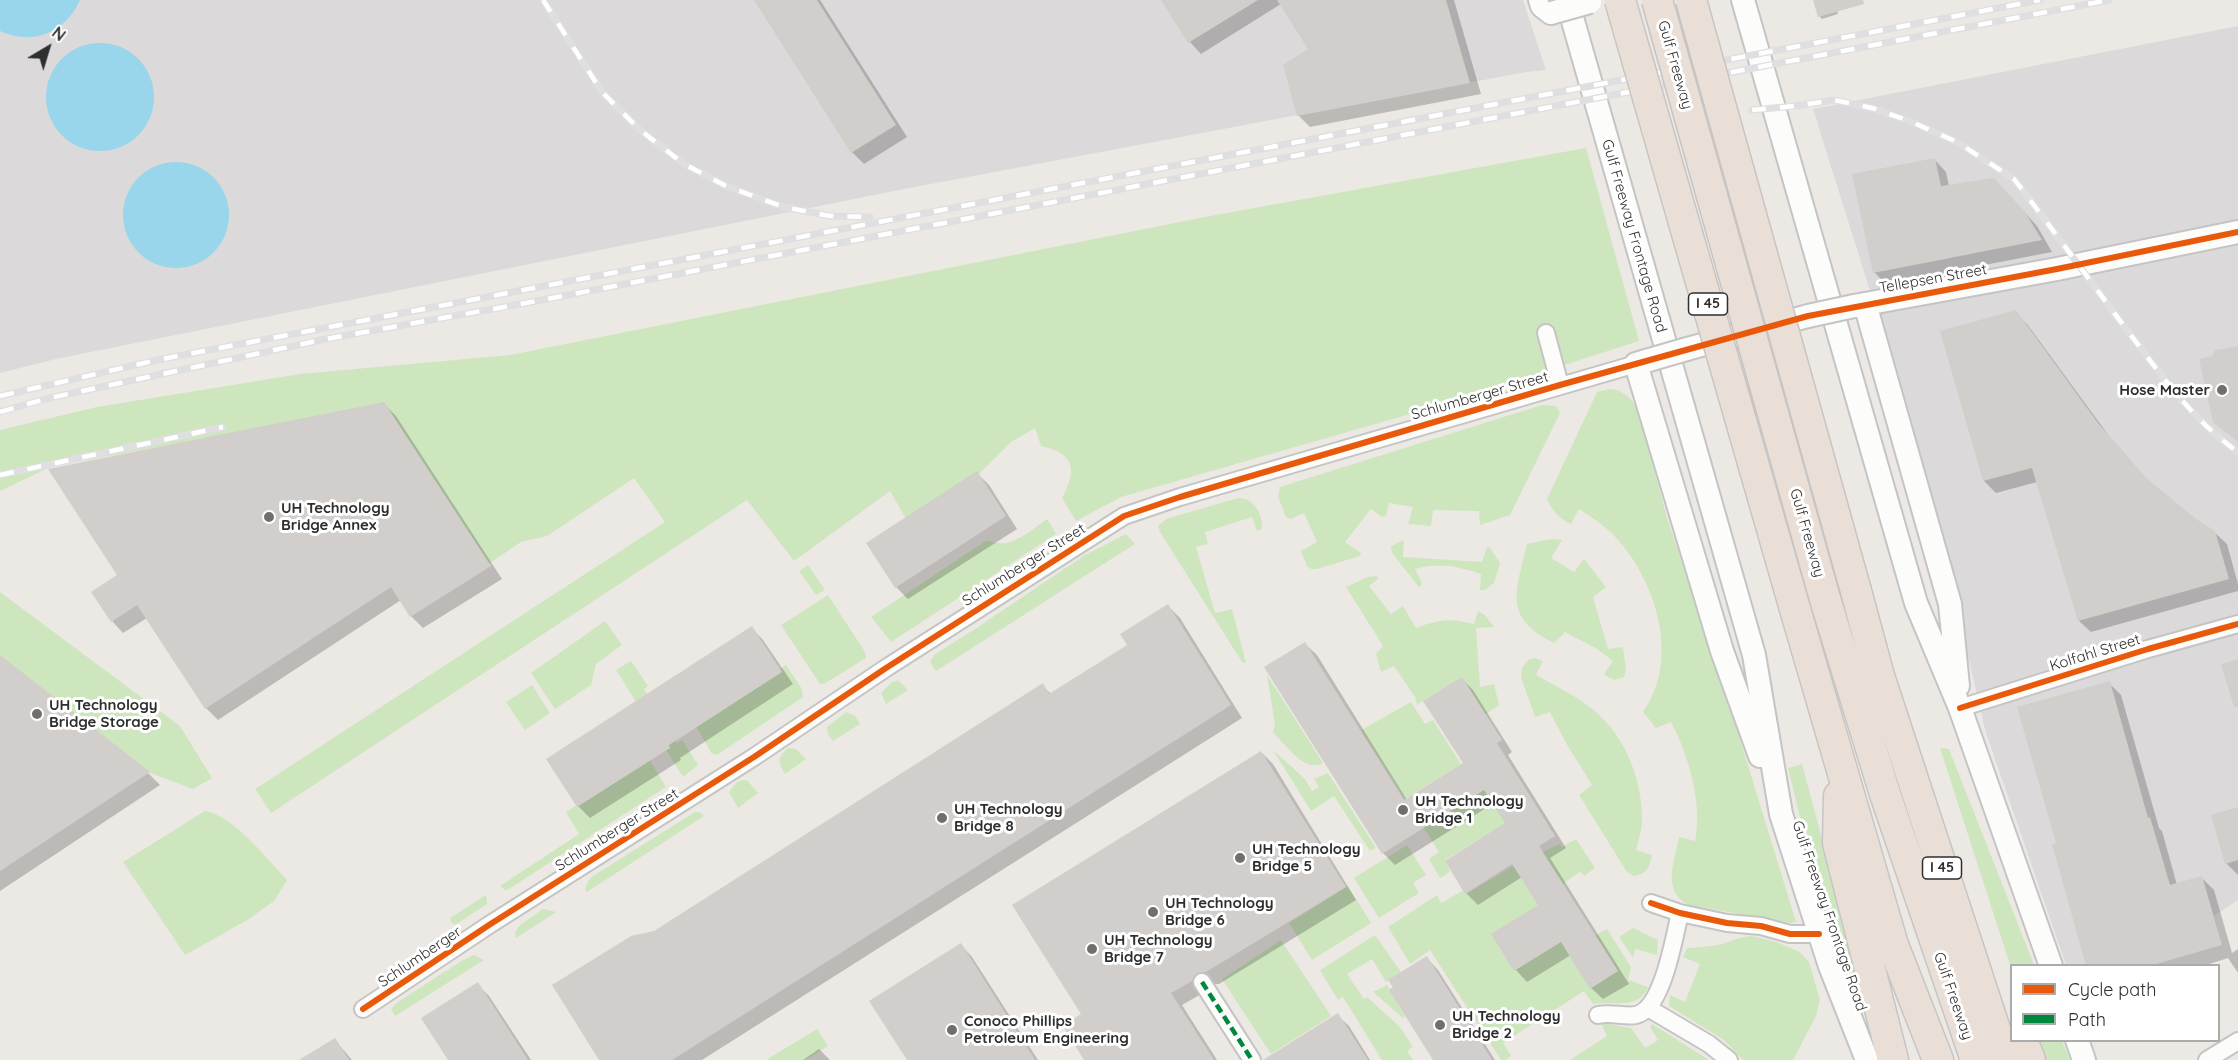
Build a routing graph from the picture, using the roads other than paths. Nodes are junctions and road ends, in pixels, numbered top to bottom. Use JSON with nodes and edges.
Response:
{"nodes":[{"id":1,"x":1620,"y":0,"type":"edge"},
{"id":2,"x":1657,"y":0,"type":"edge"},
{"id":3,"x":1691,"y":0,"type":"edge"},
{"id":4,"x":1743,"y":0,"type":"edge"},
{"id":5,"x":1594,"y":1,"type":"edge"},
{"id":6,"x":1553,"y":4,"type":"edge"},
{"id":7,"x":2238,"y":232,"type":"edge"},
{"id":8,"x":1859,"y":305,"type":"junction"},
{"id":9,"x":1546,"y":333,"type":"dead end"},
{"id":10,"x":1642,"y":362,"type":"junction"},
{"id":11,"x":1560,"y":385,"type":"junction"},
{"id":12,"x":2238,"y":624,"type":"edge"},
{"id":13,"x":1879,"y":676,"type":"junction"},
{"id":14,"x":1960,"y":708,"type":"junction"},
{"id":15,"x":1840,"y":766,"type":"junction"},
{"id":16,"x":1781,"y":814,"type":"junction"},
{"id":17,"x":1651,"y":903,"type":"dead end"},
{"id":18,"x":1680,"y":913,"type":"junction"},
{"id":19,"x":489,"y":924,"type":"joint"},
{"id":20,"x":1819,"y":933,"type":"junction"},
{"id":21,"x":2050,"y":964,"type":"edge"},
{"id":22,"x":1202,"y":982,"type":"dead end"},
{"id":23,"x":1648,"y":1008,"type":"junction"},
{"id":24,"x":2010,"y":1008,"type":"edge"},
{"id":25,"x":363,"y":1009,"type":"dead end"},
{"id":26,"x":1598,"y":1015,"type":"dead end"},
{"id":27,"x":2238,"y":1041,"type":"edge"},
{"id":28,"x":2022,"y":1042,"type":"edge"},
{"id":29,"x":2077,"y":1042,"type":"edge"},
{"id":30,"x":1252,"y":1060,"type":"edge"},
{"id":31,"x":1729,"y":1060,"type":"edge"},
{"id":32,"x":1868,"y":1060,"type":"edge"},
{"id":33,"x":1893,"y":1060,"type":"edge"},
{"id":34,"x":1938,"y":1060,"type":"edge"},
{"id":35,"x":1976,"y":1060,"type":"edge"},
{"id":36,"x":2005,"y":1060,"type":"edge"},
{"id":37,"x":2030,"y":1060,"type":"edge"},
{"id":38,"x":2084,"y":1060,"type":"edge"},
{"id":39,"x":2207,"y":1060,"type":"edge"}],
"edges":[{"from":1,"to":15,"type":"highway","number":"I 45","bridge":true},
{"from":2,"to":35,"type":"highway","name":"Gulf Freeway","bridge":true},
{"from":3,"to":13,"type":"highway","name":"Gulf Freeway","number":"I 45","bridge":true},
{"from":4,"to":14,"type":"main road"},
{"from":5,"to":6,"type":"main road","bridge":true},
{"from":6,"to":16,"type":"main road","name":"Gulf Freeway Frontage Road"},
{"from":7,"to":8,"type":"main road","name":"Tellepsen Street"},
{"from":8,"to":10,"type":"main road","name":"Tellepsen Street","bridge":true},
{"from":8,"to":14,"type":"main road"},
{"from":9,"to":11,"type":"street"},
{"from":10,"to":11,"type":"street","name":"Schlumberger Street"},
{"from":10,"to":16,"type":"main road"},
{"from":11,"to":19,"type":"street","name":"Schlumberger Street"},
{"from":12,"to":14,"type":"street","name":"Kolfahl Street"},
{"from":13,"to":24,"type":"highway"},
{"from":13,"to":36,"type":"highway","name":"Gulf Freeway","number":"I 45"},
{"from":14,"to":21,"type":"main road"},
{"from":15,"to":33,"type":"highway"},
{"from":15,"to":34,"type":"highway","number":"I 45"},
{"from":16,"to":20,"type":"main road","name":"Gulf Freeway Frontage Road"},
{"from":17,"to":18,"type":"street"},
{"from":18,"to":20,"type":"street"},
{"from":18,"to":23,"type":"street"},
{"from":19,"to":25,"type":"street","name":"Schlumberger"},
{"from":20,"to":32,"type":"main road","name":"Gulf Freeway Frontage Road"},
{"from":22,"to":30,"type":"street"},
{"from":23,"to":26,"type":"street"},
{"from":23,"to":31,"type":"street"},
{"from":27,"to":39,"type":"street"},
{"from":28,"to":37,"type":"highway"},
{"from":29,"to":38,"type":"main road"}]}
